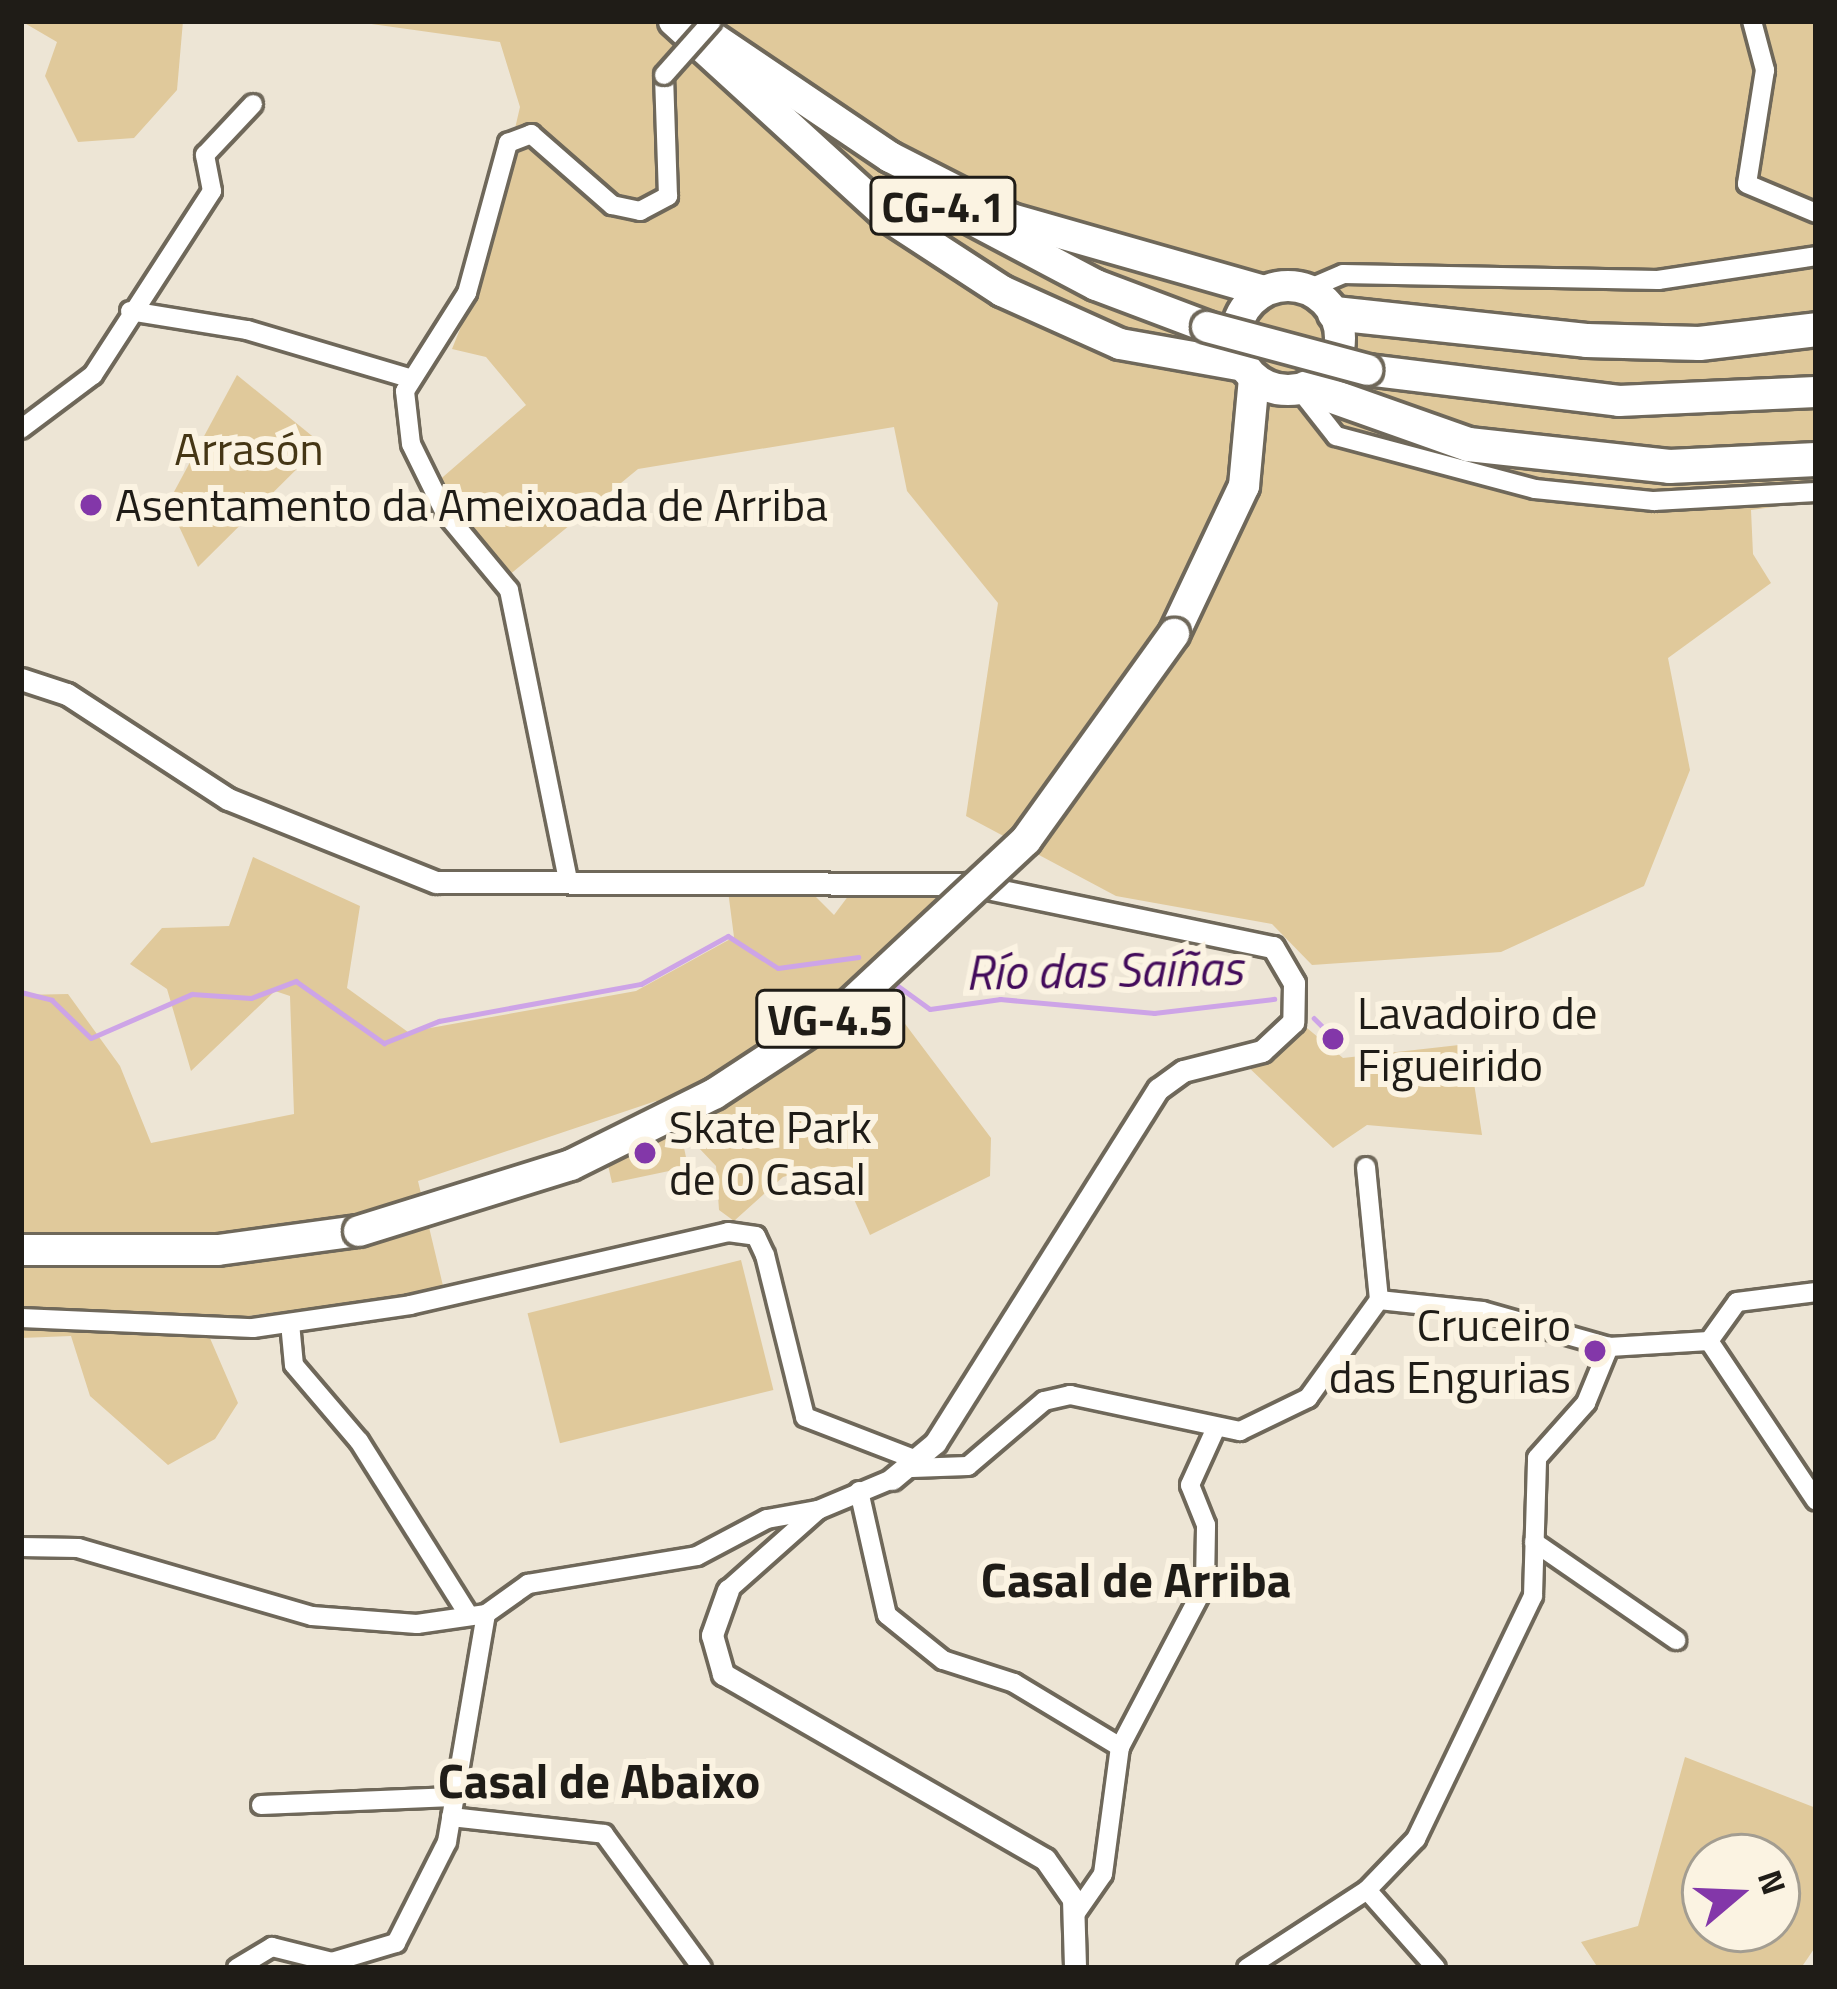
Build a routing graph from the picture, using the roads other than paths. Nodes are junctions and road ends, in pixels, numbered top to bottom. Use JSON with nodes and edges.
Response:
{"nodes":[{"id":1,"x":674,"y":21,"type":"edge"},
{"id":2,"x":1752,"y":21,"type":"edge"},
{"id":3,"x":705,"y":26,"type":"edge"},
{"id":4,"x":253,"y":104,"type":"dead end"},
{"id":5,"x":1816,"y":213,"type":"edge"},
{"id":6,"x":1816,"y":256,"type":"edge"},
{"id":7,"x":1309,"y":290,"type":"junction"},
{"id":8,"x":1263,"y":291,"type":"junction"},
{"id":9,"x":130,"y":311,"type":"junction"},
{"id":10,"x":1334,"y":314,"type":"junction"},
{"id":11,"x":1816,"y":329,"type":"edge"},
{"id":12,"x":1249,"y":372,"type":"junction"},
{"id":13,"x":412,"y":379,"type":"junction"},
{"id":14,"x":1296,"y":389,"type":"junction"},
{"id":15,"x":1816,"y":392,"type":"edge"},
{"id":16,"x":21,"y":429,"type":"edge"},
{"id":17,"x":1254,"y":442,"type":"junction"},
{"id":18,"x":1816,"y":459,"type":"edge"},
{"id":19,"x":1816,"y":492,"type":"edge"},
{"id":20,"x":21,"y":680,"type":"edge"},
{"id":21,"x":568,"y":880,"type":"junction"},
{"id":22,"x":1366,"y":1167,"type":"dead end"},
{"id":23,"x":21,"y":1250,"type":"edge"},
{"id":24,"x":1816,"y":1292,"type":"edge"},
{"id":25,"x":1379,"y":1300,"type":"junction"},
{"id":26,"x":21,"y":1318,"type":"edge"},
{"id":27,"x":290,"y":1323,"type":"junction"},
{"id":28,"x":1709,"y":1341,"type":"junction"},
{"id":29,"x":1609,"y":1347,"type":"junction"},
{"id":30,"x":1215,"y":1430,"type":"junction"},
{"id":31,"x":908,"y":1470,"type":"junction"},
{"id":32,"x":859,"y":1491,"type":"junction"},
{"id":33,"x":1816,"y":1501,"type":"edge"},
{"id":34,"x":818,"y":1510,"type":"junction"},
{"id":35,"x":1534,"y":1542,"type":"junction"},
{"id":36,"x":21,"y":1547,"type":"edge"},
{"id":37,"x":728,"y":1590,"type":"joint"},
{"id":38,"x":476,"y":1612,"type":"junction"},
{"id":39,"x":1676,"y":1640,"type":"dead end"},
{"id":40,"x":1120,"y":1747,"type":"junction"},
{"id":41,"x":261,"y":1805,"type":"dead end"},
{"id":42,"x":452,"y":1807,"type":"junction"},
{"id":43,"x":1367,"y":1890,"type":"junction"},
{"id":44,"x":1076,"y":1913,"type":"junction"},
{"id":45,"x":237,"y":1968,"type":"edge"},
{"id":46,"x":702,"y":1968,"type":"edge"},
{"id":47,"x":1075,"y":1968,"type":"edge"},
{"id":48,"x":1247,"y":1968,"type":"edge"},
{"id":49,"x":1436,"y":1968,"type":"edge"}],
"edges":[{"from":1,"to":12,"type":"highway"},
{"from":2,"to":5,"type":"street"},
{"from":3,"to":8,"type":"highway"},
{"from":3,"to":13,"type":"street","bridge":true},
{"from":3,"to":15,"type":"highway","number":"CG-4.1","bridge":true},
{"from":4,"to":9,"type":"street"},
{"from":6,"to":7,"type":"street"},
{"from":7,"to":8,"type":"highway"},
{"from":7,"to":10,"type":"highway"},
{"from":8,"to":12,"type":"highway"},
{"from":9,"to":13,"type":"street"},
{"from":9,"to":16,"type":"street"},
{"from":10,"to":11,"type":"highway"},
{"from":10,"to":14,"type":"highway"},
{"from":12,"to":14,"type":"highway"},
{"from":12,"to":17,"type":"highway"},
{"from":13,"to":21,"type":"street"},
{"from":14,"to":17,"type":"highway"},
{"from":14,"to":18,"type":"highway"},
{"from":14,"to":19,"type":"street"},
{"from":17,"to":23,"type":"highway","number":"VG-4.5","bridge":true},
{"from":20,"to":21,"type":"street"},
{"from":21,"to":31,"type":"street"},
{"from":22,"to":25,"type":"street"},
{"from":24,"to":28,"type":"street"},
{"from":25,"to":29,"type":"street"},
{"from":25,"to":30,"type":"street"},
{"from":26,"to":27,"type":"street"},
{"from":27,"to":31,"type":"street"},
{"from":27,"to":38,"type":"street"},
{"from":28,"to":29,"type":"street"},
{"from":28,"to":33,"type":"street"},
{"from":29,"to":35,"type":"street"},
{"from":30,"to":31,"type":"street"},
{"from":30,"to":40,"type":"street"},
{"from":31,"to":32,"type":"street"},
{"from":32,"to":34,"type":"street"},
{"from":32,"to":40,"type":"street"},
{"from":34,"to":37,"type":"street"},
{"from":34,"to":38,"type":"street"},
{"from":35,"to":39,"type":"street"},
{"from":35,"to":43,"type":"street"},
{"from":36,"to":38,"type":"street"},
{"from":37,"to":44,"type":"street"},
{"from":38,"to":42,"type":"street"},
{"from":40,"to":44,"type":"street"},
{"from":41,"to":42,"type":"street"},
{"from":42,"to":45,"type":"street"},
{"from":42,"to":46,"type":"street"},
{"from":43,"to":48,"type":"street"},
{"from":43,"to":49,"type":"street"},
{"from":44,"to":47,"type":"street"}]}
